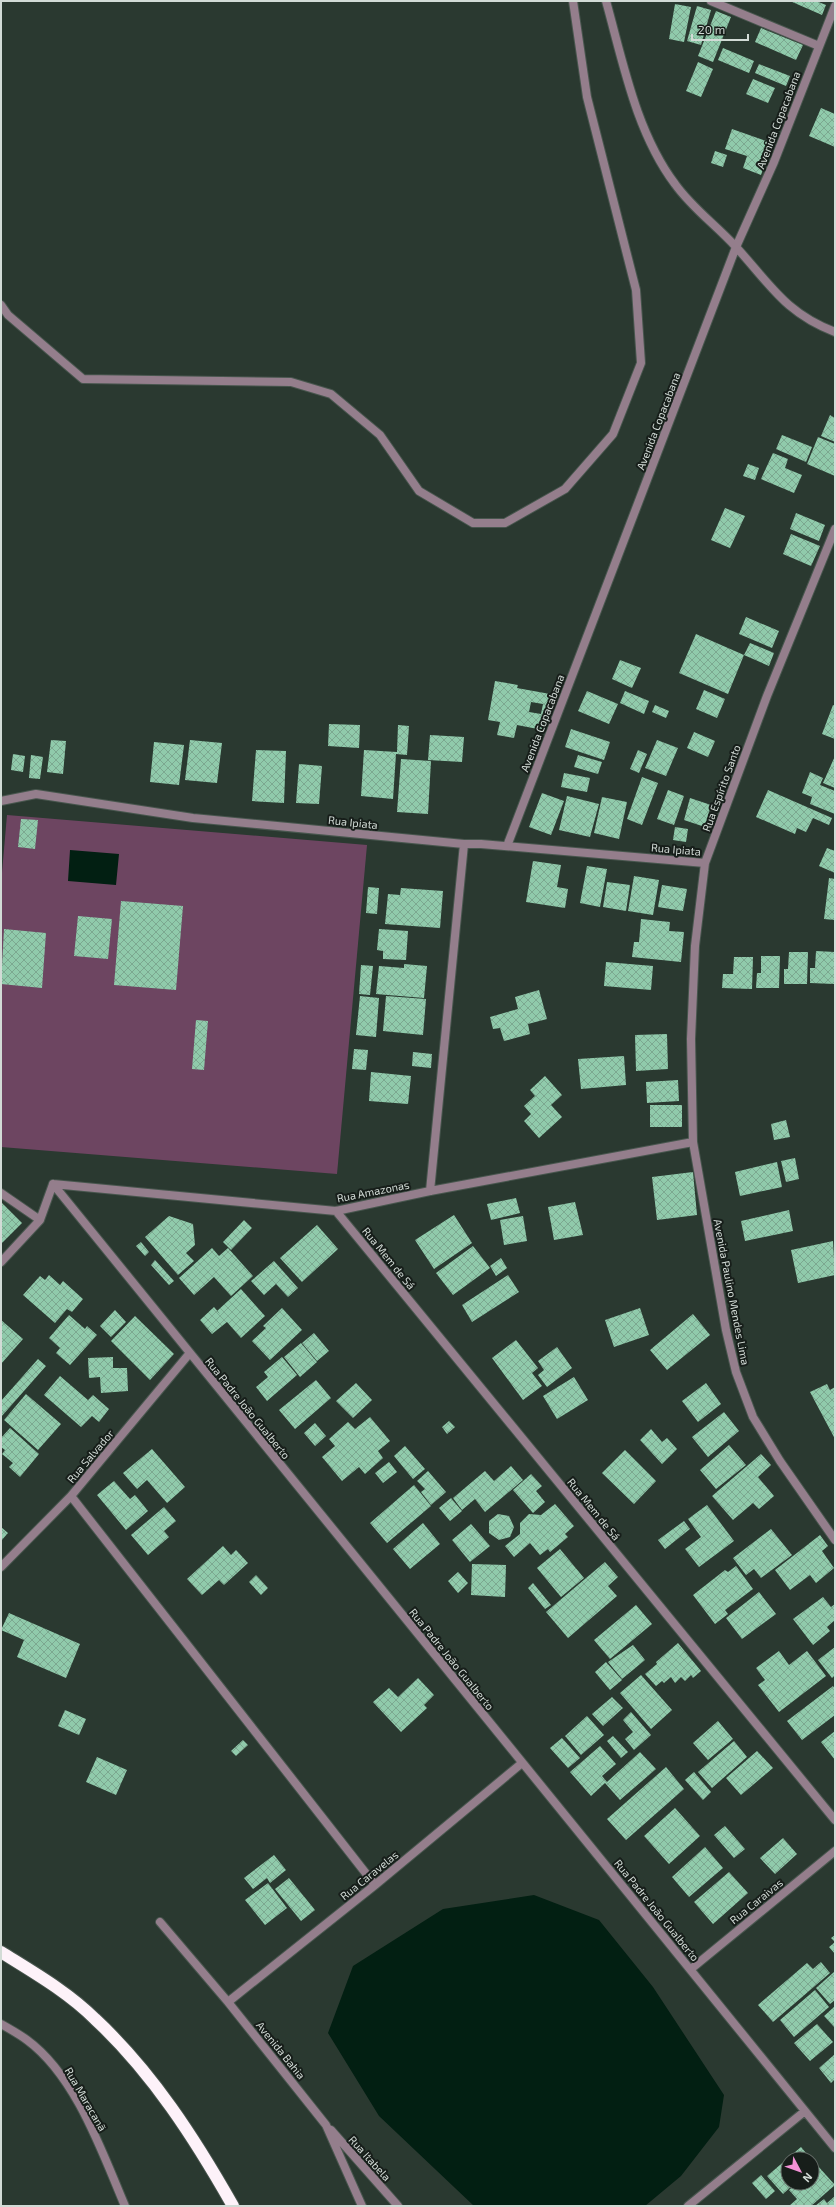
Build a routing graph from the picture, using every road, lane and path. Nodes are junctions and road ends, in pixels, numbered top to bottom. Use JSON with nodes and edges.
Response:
{"nodes":[{"id":1,"x":573,"y":1,"type":"edge"},
{"id":2,"x":606,"y":1,"type":"edge"},
{"id":3,"x":711,"y":1,"type":"edge"},
{"id":4,"x":835,"y":6,"type":"edge"},
{"id":5,"x":819,"y":46,"type":"junction"},
{"id":6,"x":736,"y":247,"type":"junction"},
{"id":7,"x":1,"y":306,"type":"edge"},
{"id":8,"x":835,"y":332,"type":"edge"},
{"id":9,"x":835,"y":529,"type":"edge"},
{"id":10,"x":1,"y":802,"type":"edge"},
{"id":11,"x":464,"y":844,"type":"junction"},
{"id":12,"x":507,"y":846,"type":"junction"},
{"id":13,"x":705,"y":863,"type":"junction"},
{"id":14,"x":693,"y":1142,"type":"junction"},
{"id":15,"x":53,"y":1184,"type":"junction"},
{"id":16,"x":430,"y":1191,"type":"junction"},
{"id":17,"x":1,"y":1193,"type":"edge"},
{"id":18,"x":336,"y":1211,"type":"junction"},
{"id":19,"x":40,"y":1220,"type":"junction"},
{"id":20,"x":1,"y":1262,"type":"edge"},
{"id":21,"x":190,"y":1354,"type":"junction"},
{"id":22,"x":71,"y":1496,"type":"junction"},
{"id":23,"x":835,"y":1540,"type":"edge"},
{"id":24,"x":1,"y":1567,"type":"edge"},
{"id":25,"x":522,"y":1763,"type":"junction"},
{"id":26,"x":835,"y":1820,"type":"edge"},
{"id":27,"x":835,"y":1850,"type":"edge"},
{"id":28,"x":375,"y":1885,"type":"junction"},
{"id":29,"x":160,"y":1922,"type":"dead end"},
{"id":30,"x":1,"y":1952,"type":"edge"},
{"id":31,"x":691,"y":1969,"type":"junction"},
{"id":32,"x":228,"y":2002,"type":"junction"},
{"id":33,"x":1,"y":2024,"type":"edge"},
{"id":34,"x":804,"y":2111,"type":"junction"},
{"id":35,"x":326,"y":2125,"type":"junction"},
{"id":36,"x":835,"y":2148,"type":"edge"},
{"id":37,"x":125,"y":2206,"type":"edge"},
{"id":38,"x":233,"y":2206,"type":"edge"},
{"id":39,"x":362,"y":2206,"type":"edge"},
{"id":40,"x":398,"y":2206,"type":"edge"},
{"id":41,"x":688,"y":2206,"type":"edge"}],
"edges":[{"from":1,"to":7,"type":"street"},
{"from":2,"to":6,"type":"street"},
{"from":3,"to":5,"type":"street"},
{"from":4,"to":5,"type":"street","name":"Avenida Copacabana"},
{"from":5,"to":6,"type":"street","name":"Avenida Copacabana"},
{"from":6,"to":8,"type":"street"},
{"from":6,"to":12,"type":"street","name":"Avenida Copacabana"},
{"from":9,"to":13,"type":"street","name":"Rua Espírito Santo"},
{"from":10,"to":11,"type":"street","name":"Rua Ipiata"},
{"from":11,"to":12,"type":"street","name":"Rua Ipiata"},
{"from":11,"to":16,"type":"street"},
{"from":12,"to":13,"type":"street","name":"Rua Ipiata"},
{"from":13,"to":14,"type":"street","name":"Rua Espírito Santo"},
{"from":14,"to":16,"type":"street","name":"Rua Amazonas"},
{"from":14,"to":23,"type":"street","name":"Avenida Paulino Mendes Lima"},
{"from":15,"to":18,"type":"street","name":"Rua Amazonas"},
{"from":15,"to":19,"type":"street"},
{"from":15,"to":21,"type":"street","name":"Rua Padre João Gualberto"},
{"from":16,"to":18,"type":"street","name":"Rua Amazonas"},
{"from":17,"to":19,"type":"street"},
{"from":18,"to":26,"type":"street","name":"Rua Mem de Sá"},
{"from":19,"to":20,"type":"street"},
{"from":21,"to":22,"type":"street","name":"Rua Salvador"},
{"from":21,"to":25,"type":"street","name":"Rua Padre João Gualberto"},
{"from":22,"to":24,"type":"street","name":"Rua Salvador"},
{"from":22,"to":28,"type":"street"},
{"from":25,"to":28,"type":"street","name":"Rua Caravelas"},
{"from":25,"to":31,"type":"street","name":"Rua Padre João Gualberto"},
{"from":27,"to":31,"type":"street","name":"Rua Caraivas"},
{"from":28,"to":32,"type":"street","name":"Rua Caravelas"},
{"from":29,"to":32,"type":"street","name":"Avenida Bahia"},
{"from":30,"to":38,"type":"highway"},
{"from":31,"to":34,"type":"street","name":"Rua Padre João Gualberto"},
{"from":32,"to":35,"type":"street","name":"Avenida Bahia"},
{"from":33,"to":37,"type":"street","name":"Rua Maracanã"},
{"from":34,"to":36,"type":"street","name":"Rua Padre João Gualberto"},
{"from":34,"to":41,"type":"street"},
{"from":35,"to":39,"type":"street","name":"Avenida Bahia"},
{"from":35,"to":40,"type":"street","name":"Rua Itabela"}]}
